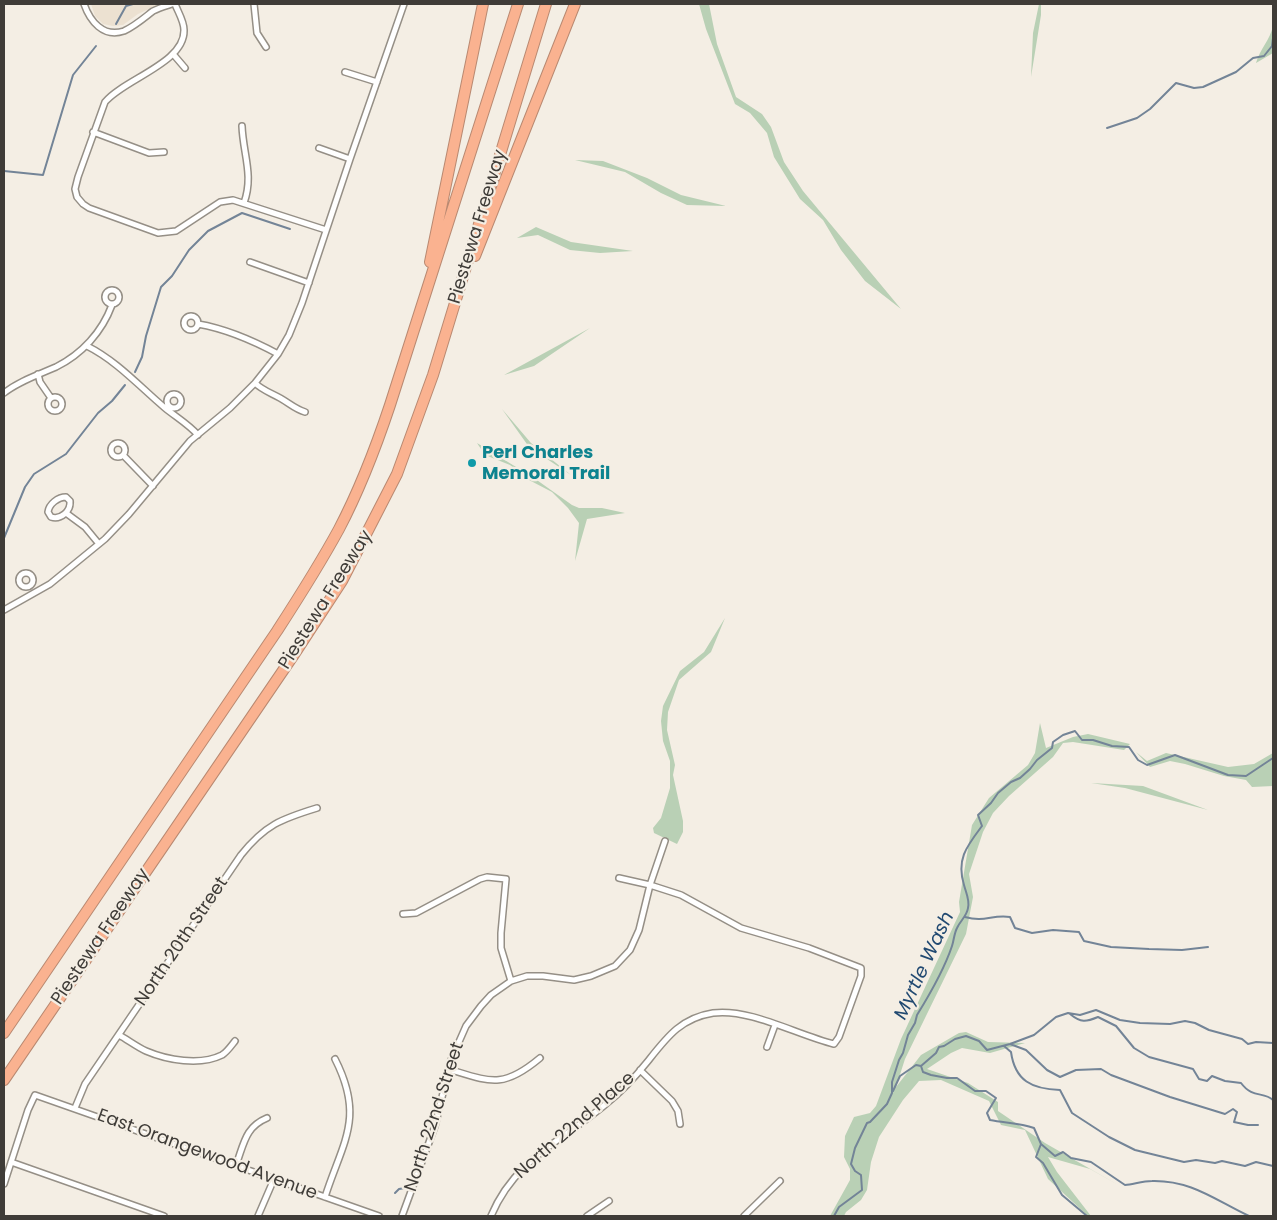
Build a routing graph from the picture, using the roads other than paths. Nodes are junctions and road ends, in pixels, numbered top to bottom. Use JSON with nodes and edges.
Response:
{"nodes":[{"id":1,"x":84,"y":4,"type":"edge"},
{"id":2,"x":173,"y":4,"type":"edge"},
{"id":3,"x":254,"y":4,"type":"edge"},
{"id":4,"x":404,"y":4,"type":"edge"},
{"id":5,"x":483,"y":4,"type":"edge"},
{"id":6,"x":518,"y":4,"type":"edge"},
{"id":7,"x":546,"y":4,"type":"edge"},
{"id":8,"x":575,"y":4,"type":"edge"},
{"id":9,"x":266,"y":47,"type":"dead end"},
{"id":10,"x":173,"y":54,"type":"junction"},
{"id":11,"x":185,"y":68,"type":"dead end"},
{"id":12,"x":345,"y":72,"type":"dead end"},
{"id":13,"x":376,"y":82,"type":"junction"},
{"id":14,"x":242,"y":126,"type":"dead end"},
{"id":15,"x":93,"y":132,"type":"junction"},
{"id":16,"x":319,"y":148,"type":"dead end"},
{"id":17,"x":164,"y":152,"type":"dead end"},
{"id":18,"x":350,"y":158,"type":"junction"},
{"id":19,"x":244,"y":203,"type":"junction"},
{"id":20,"x":326,"y":230,"type":"junction"},
{"id":21,"x":250,"y":262,"type":"dead end"},
{"id":22,"x":309,"y":283,"type":"junction"},
{"id":23,"x":112,"y":305,"type":"dead end"},
{"id":24,"x":421,"y":308,"type":"junction"},
{"id":25,"x":452,"y":313,"type":"junction"},
{"id":26,"x":198,"y":324,"type":"dead end"},
{"id":27,"x":87,"y":346,"type":"junction"},
{"id":28,"x":278,"y":354,"type":"junction"},
{"id":29,"x":38,"y":374,"type":"junction"},
{"id":30,"x":255,"y":383,"type":"junction"},
{"id":31,"x":4,"y":393,"type":"edge"},
{"id":32,"x":51,"y":398,"type":"dead end"},
{"id":33,"x":305,"y":412,"type":"dead end"},
{"id":34,"x":198,"y":435,"type":"junction"},
{"id":35,"x":123,"y":455,"type":"dead end"},
{"id":36,"x":153,"y":486,"type":"junction"},
{"id":37,"x":66,"y":513,"type":"junction"},
{"id":38,"x":99,"y":544,"type":"junction"},
{"id":39,"x":30,"y":586,"type":"dead end"},
{"id":40,"x":34,"y":593,"type":"junction"},
{"id":41,"x":4,"y":610,"type":"edge"},
{"id":42,"x":317,"y":808,"type":"dead end"},
{"id":43,"x":666,"y":841,"type":"dead end"},
{"id":44,"x":619,"y":878,"type":"dead end"},
{"id":45,"x":650,"y":885,"type":"junction"},
{"id":46,"x":403,"y":914,"type":"dead end"},
{"id":47,"x":511,"y":981,"type":"junction"},
{"id":48,"x":775,"y":1024,"type":"junction"},
{"id":49,"x":4,"y":1033,"type":"edge"},
{"id":50,"x":119,"y":1035,"type":"junction"},
{"id":51,"x":235,"y":1041,"type":"dead end"},
{"id":52,"x":767,"y":1047,"type":"dead end"},
{"id":53,"x":540,"y":1058,"type":"dead end"},
{"id":54,"x":334,"y":1059,"type":"dead end"},
{"id":55,"x":448,"y":1069,"type":"junction"},
{"id":56,"x":640,"y":1070,"type":"junction"},
{"id":57,"x":4,"y":1080,"type":"edge"},
{"id":58,"x":75,"y":1108,"type":"junction"},
{"id":59,"x":268,"y":1118,"type":"dead end"},
{"id":60,"x":680,"y":1124,"type":"dead end"},
{"id":61,"x":11,"y":1162,"type":"junction"},
{"id":62,"x":236,"y":1165,"type":"junction"},
{"id":63,"x":274,"y":1179,"type":"junction"},
{"id":64,"x":780,"y":1180,"type":"dead end"},
{"id":65,"x":4,"y":1184,"type":"edge"},
{"id":66,"x":325,"y":1197,"type":"junction"},
{"id":67,"x":609,"y":1201,"type":"dead end"},
{"id":68,"x":164,"y":1216,"type":"edge"},
{"id":69,"x":258,"y":1216,"type":"edge"},
{"id":70,"x":379,"y":1216,"type":"edge"},
{"id":71,"x":402,"y":1216,"type":"edge"},
{"id":72,"x":491,"y":1216,"type":"edge"},
{"id":73,"x":587,"y":1216,"type":"edge"},
{"id":74,"x":744,"y":1216,"type":"edge"}],
"edges":[{"from":1,"to":2,"type":"street"},
{"from":2,"to":10,"type":"street"},
{"from":3,"to":9,"type":"street"},
{"from":4,"to":13,"type":"street"},
{"from":5,"to":24,"type":"highway"},
{"from":6,"to":24,"type":"highway","name":"Piestewa Freeway"},
{"from":7,"to":25,"type":"highway","name":"Piestewa Freeway"},
{"from":8,"to":25,"type":"highway"},
{"from":10,"to":11,"type":"street"},
{"from":10,"to":15,"type":"street"},
{"from":12,"to":13,"type":"street"},
{"from":13,"to":18,"type":"street"},
{"from":14,"to":19,"type":"street"},
{"from":15,"to":17,"type":"street"},
{"from":15,"to":19,"type":"street"},
{"from":16,"to":18,"type":"street"},
{"from":18,"to":20,"type":"street"},
{"from":19,"to":20,"type":"street"},
{"from":20,"to":22,"type":"street"},
{"from":21,"to":22,"type":"street"},
{"from":22,"to":28,"type":"street"},
{"from":23,"to":27,"type":"street"},
{"from":24,"to":49,"type":"highway","name":"Piestewa Freeway"},
{"from":25,"to":57,"type":"highway","name":"Piestewa Freeway"},
{"from":26,"to":28,"type":"street"},
{"from":27,"to":29,"type":"street"},
{"from":27,"to":34,"type":"street"},
{"from":28,"to":30,"type":"street"},
{"from":29,"to":31,"type":"street"},
{"from":29,"to":32,"type":"street"},
{"from":30,"to":33,"type":"street"},
{"from":30,"to":34,"type":"street"},
{"from":34,"to":36,"type":"street"},
{"from":35,"to":36,"type":"street"},
{"from":36,"to":38,"type":"street"},
{"from":37,"to":37,"type":"street"},
{"from":37,"to":38,"type":"street"},
{"from":38,"to":40,"type":"street"},
{"from":39,"to":40,"type":"street"},
{"from":40,"to":41,"type":"street"},
{"from":42,"to":50,"type":"street","name":"North 20th Street"},
{"from":43,"to":45,"type":"street","name":"North 22nd Street"},
{"from":44,"to":45,"type":"street"},
{"from":45,"to":47,"type":"street","name":"North 22nd Street"},
{"from":45,"to":48,"type":"street","name":"North 22nd Place"},
{"from":46,"to":47,"type":"street"},
{"from":47,"to":55,"type":"street","name":"North 22nd Street"},
{"from":48,"to":52,"type":"street"},
{"from":48,"to":56,"type":"street","name":"North 22nd Place"},
{"from":50,"to":51,"type":"street"},
{"from":50,"to":58,"type":"street","name":"North 20th Street"},
{"from":53,"to":55,"type":"street"},
{"from":54,"to":66,"type":"street"},
{"from":55,"to":71,"type":"street","name":"North 22nd Street"},
{"from":56,"to":60,"type":"street"},
{"from":56,"to":72,"type":"street","name":"North 22nd Place"},
{"from":58,"to":61,"type":"street","name":"East Orangewood Avenue"},
{"from":58,"to":62,"type":"street","name":"East Orangewood Avenue"},
{"from":59,"to":62,"type":"street"},
{"from":61,"to":65,"type":"street"},
{"from":61,"to":68,"type":"street"},
{"from":62,"to":63,"type":"street","name":"East Orangewood Avenue"},
{"from":63,"to":66,"type":"street","name":"East Orangewood Avenue"},
{"from":63,"to":69,"type":"street"},
{"from":64,"to":74,"type":"street"},
{"from":66,"to":70,"type":"street","name":"East Orangewood Avenue"},
{"from":67,"to":73,"type":"street"}]}
